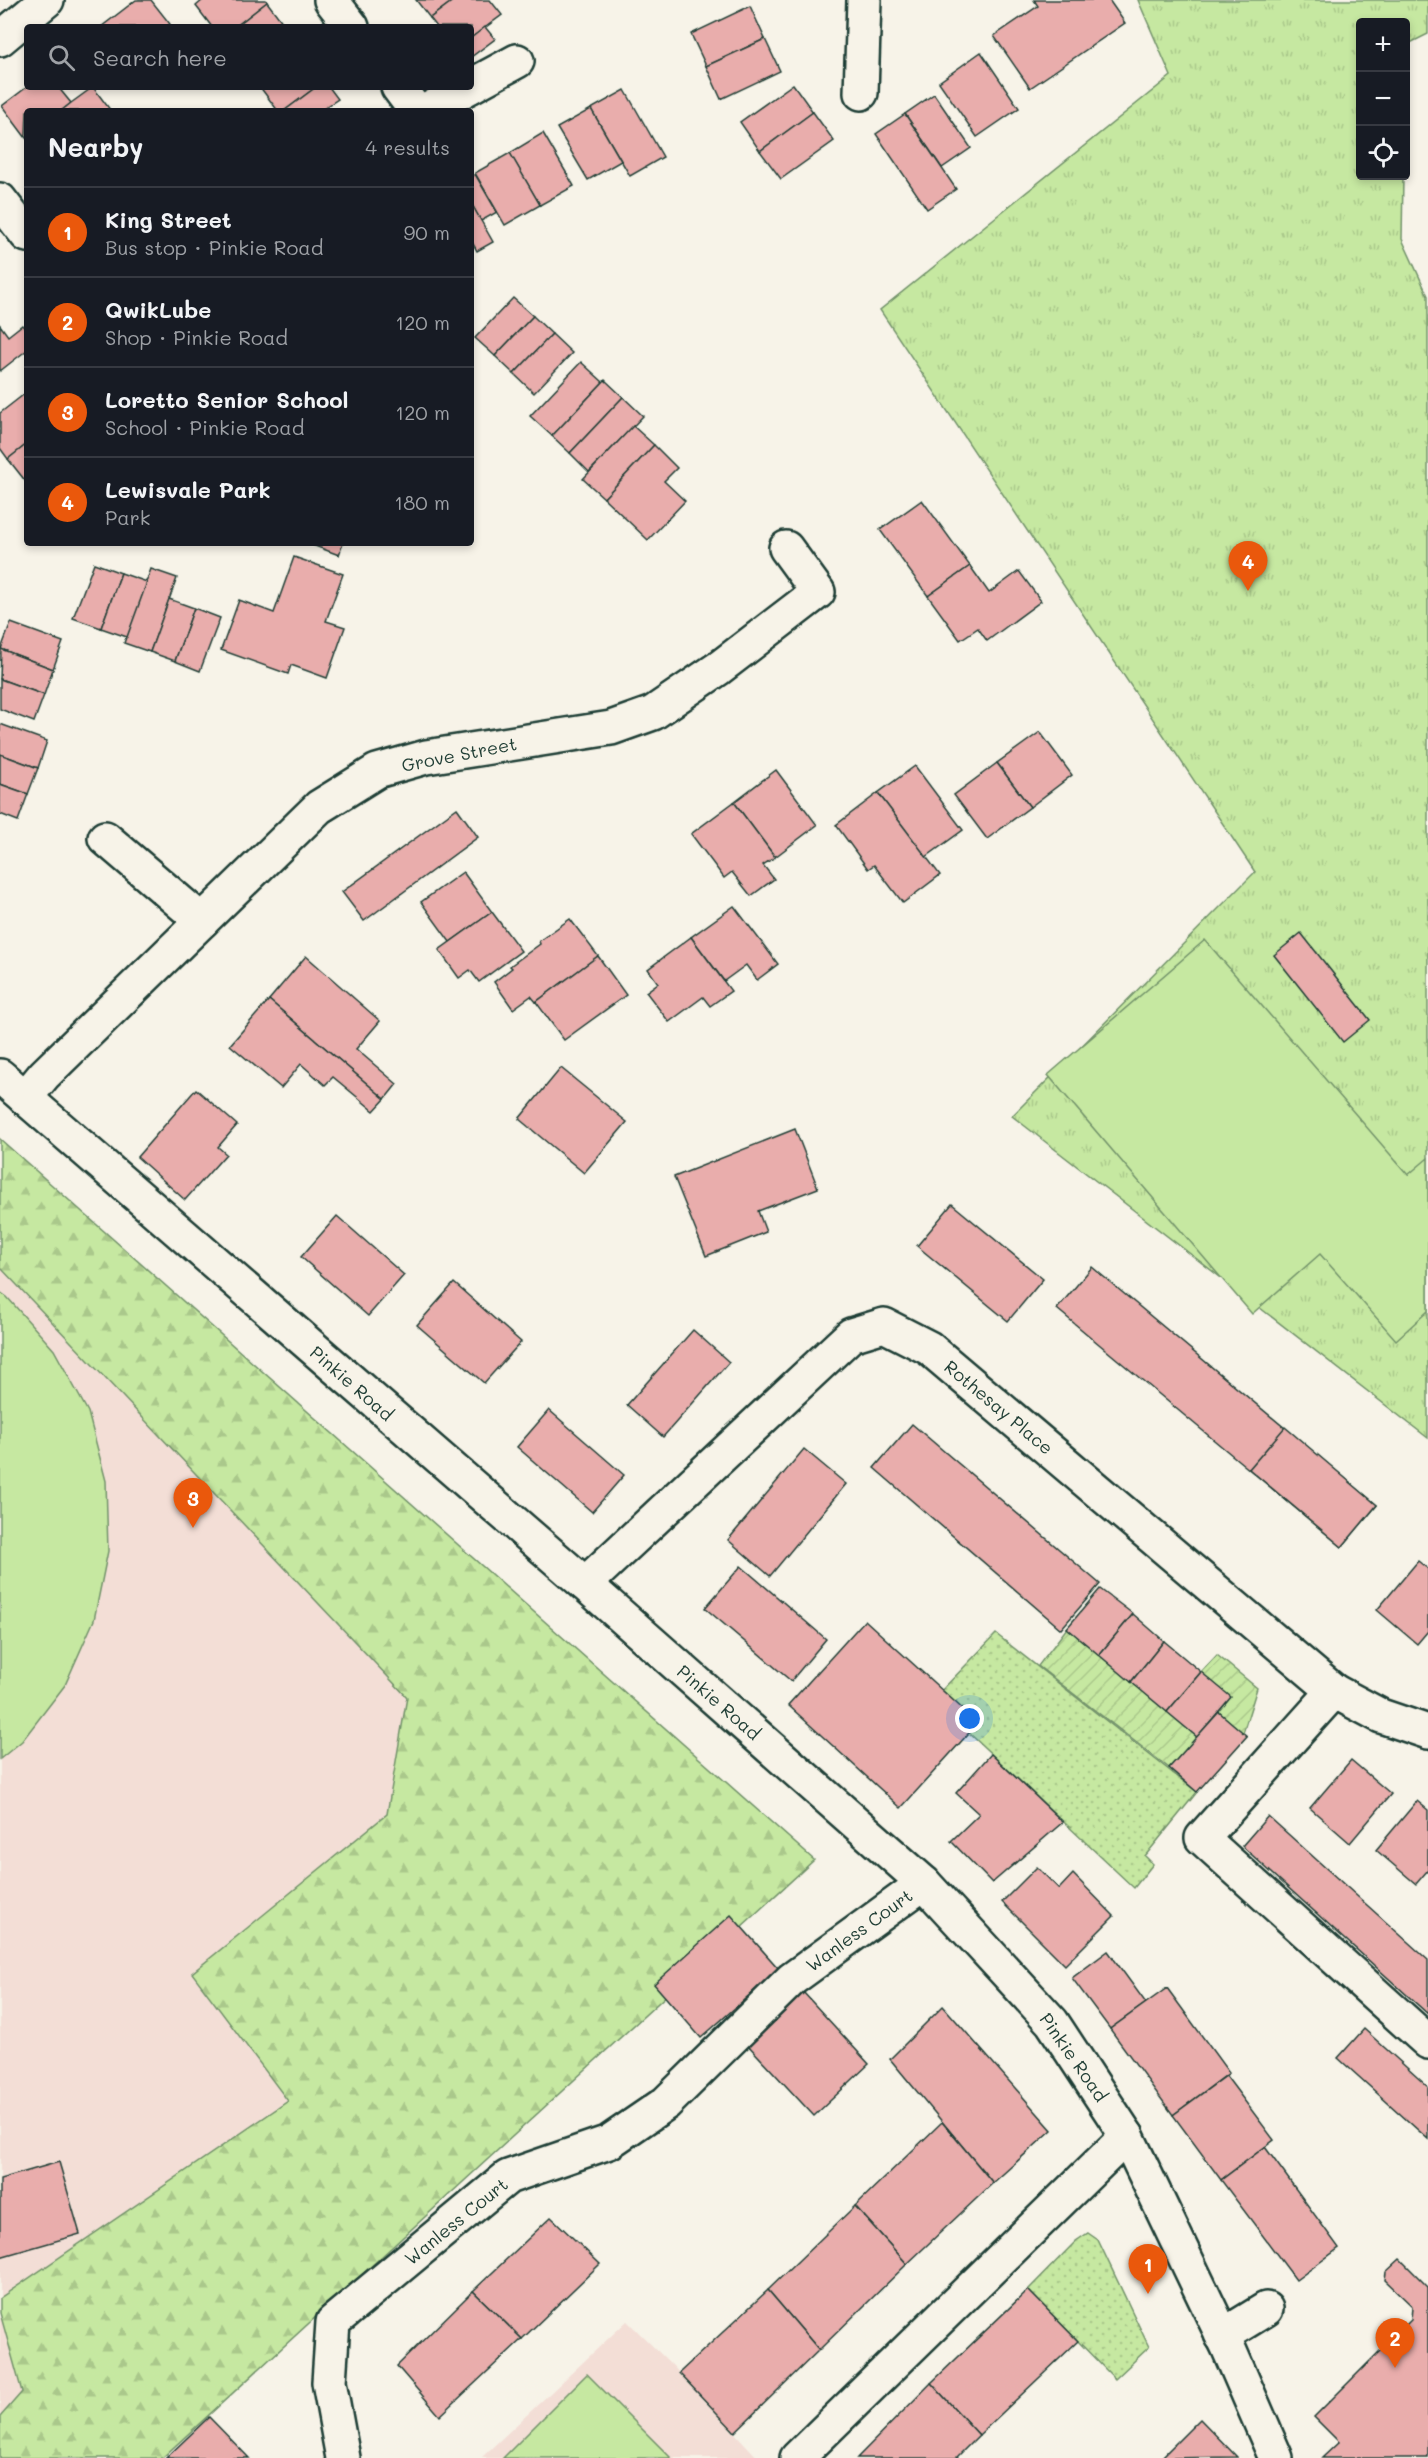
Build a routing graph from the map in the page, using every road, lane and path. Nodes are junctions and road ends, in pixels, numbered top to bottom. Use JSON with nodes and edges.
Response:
{"nodes":[{"id":1,"x":47,"y":0,"type":"edge"},
{"id":2,"x":331,"y":0,"type":"edge"},
{"id":3,"x":864,"y":0,"type":"edge"},
{"id":4,"x":8,"y":20,"type":"edge"},
{"id":5,"x":350,"y":24,"type":"edge"},
{"id":6,"x":517,"y":61,"type":"dead end"},
{"id":7,"x":474,"y":85,"type":"edge"},
{"id":8,"x":400,"y":90,"type":"edge"},
{"id":9,"x":464,"y":90,"type":"edge"},
{"id":10,"x":861,"y":93,"type":"dead end"},
{"id":11,"x":414,"y":108,"type":"edge"},
{"id":12,"x":432,"y":108,"type":"edge"},
{"id":13,"x":0,"y":200,"type":"edge"},
{"id":14,"x":24,"y":231,"type":"edge"},
{"id":15,"x":786,"y":548,"type":"dead end"},
{"id":16,"x":105,"y":838,"type":"dead end"},
{"id":17,"x":202,"y":921,"type":"junction"},
{"id":18,"x":0,"y":1076,"type":"edge"},
{"id":19,"x":25,"y":1098,"type":"junction"},
{"id":20,"x":585,"y":1584,"type":"junction"},
{"id":21,"x":1334,"y":1690,"type":"junction"},
{"id":22,"x":1428,"y":1732,"type":"edge"},
{"id":23,"x":924,"y":1883,"type":"junction"},
{"id":24,"x":1428,"y":2042,"type":"edge"},
{"id":25,"x":1127,"y":2136,"type":"junction"},
{"id":26,"x":1266,"y":2309,"type":"dead end"},
{"id":27,"x":1222,"y":2336,"type":"junction"},
{"id":28,"x":343,"y":2458,"type":"edge"},
{"id":29,"x":797,"y":2458,"type":"edge"},
{"id":30,"x":1276,"y":2458,"type":"edge"}],
"edges":[{"from":1,"to":4,"type":"street"},
{"from":2,"to":5,"type":"street"},
{"from":3,"to":10,"type":"street"},
{"from":6,"to":7,"type":"street"},
{"from":8,"to":11,"type":"street"},
{"from":9,"to":12,"type":"street"},
{"from":13,"to":14,"type":"street"},
{"from":15,"to":17,"type":"street","name":"Grove Street"},
{"from":16,"to":17,"type":"street"},
{"from":17,"to":19,"type":"street","name":"Grove Street"},
{"from":18,"to":19,"type":"street","name":"Pinkie Road"},
{"from":19,"to":20,"type":"street","name":"Pinkie Road"},
{"from":20,"to":21,"type":"street","name":"Rothesay Place"},
{"from":20,"to":23,"type":"street","name":"Pinkie Road"},
{"from":21,"to":22,"type":"street","name":"Rothesay Place"},
{"from":21,"to":24,"type":"street"},
{"from":23,"to":25,"type":"street","name":"Pinkie Road"},
{"from":23,"to":28,"type":"street","name":"Wanless Court"},
{"from":25,"to":27,"type":"street","name":"Pinkie Road"},
{"from":25,"to":29,"type":"street"},
{"from":26,"to":27,"type":"street"},
{"from":27,"to":30,"type":"street","name":"Pinkie Road"}]}
